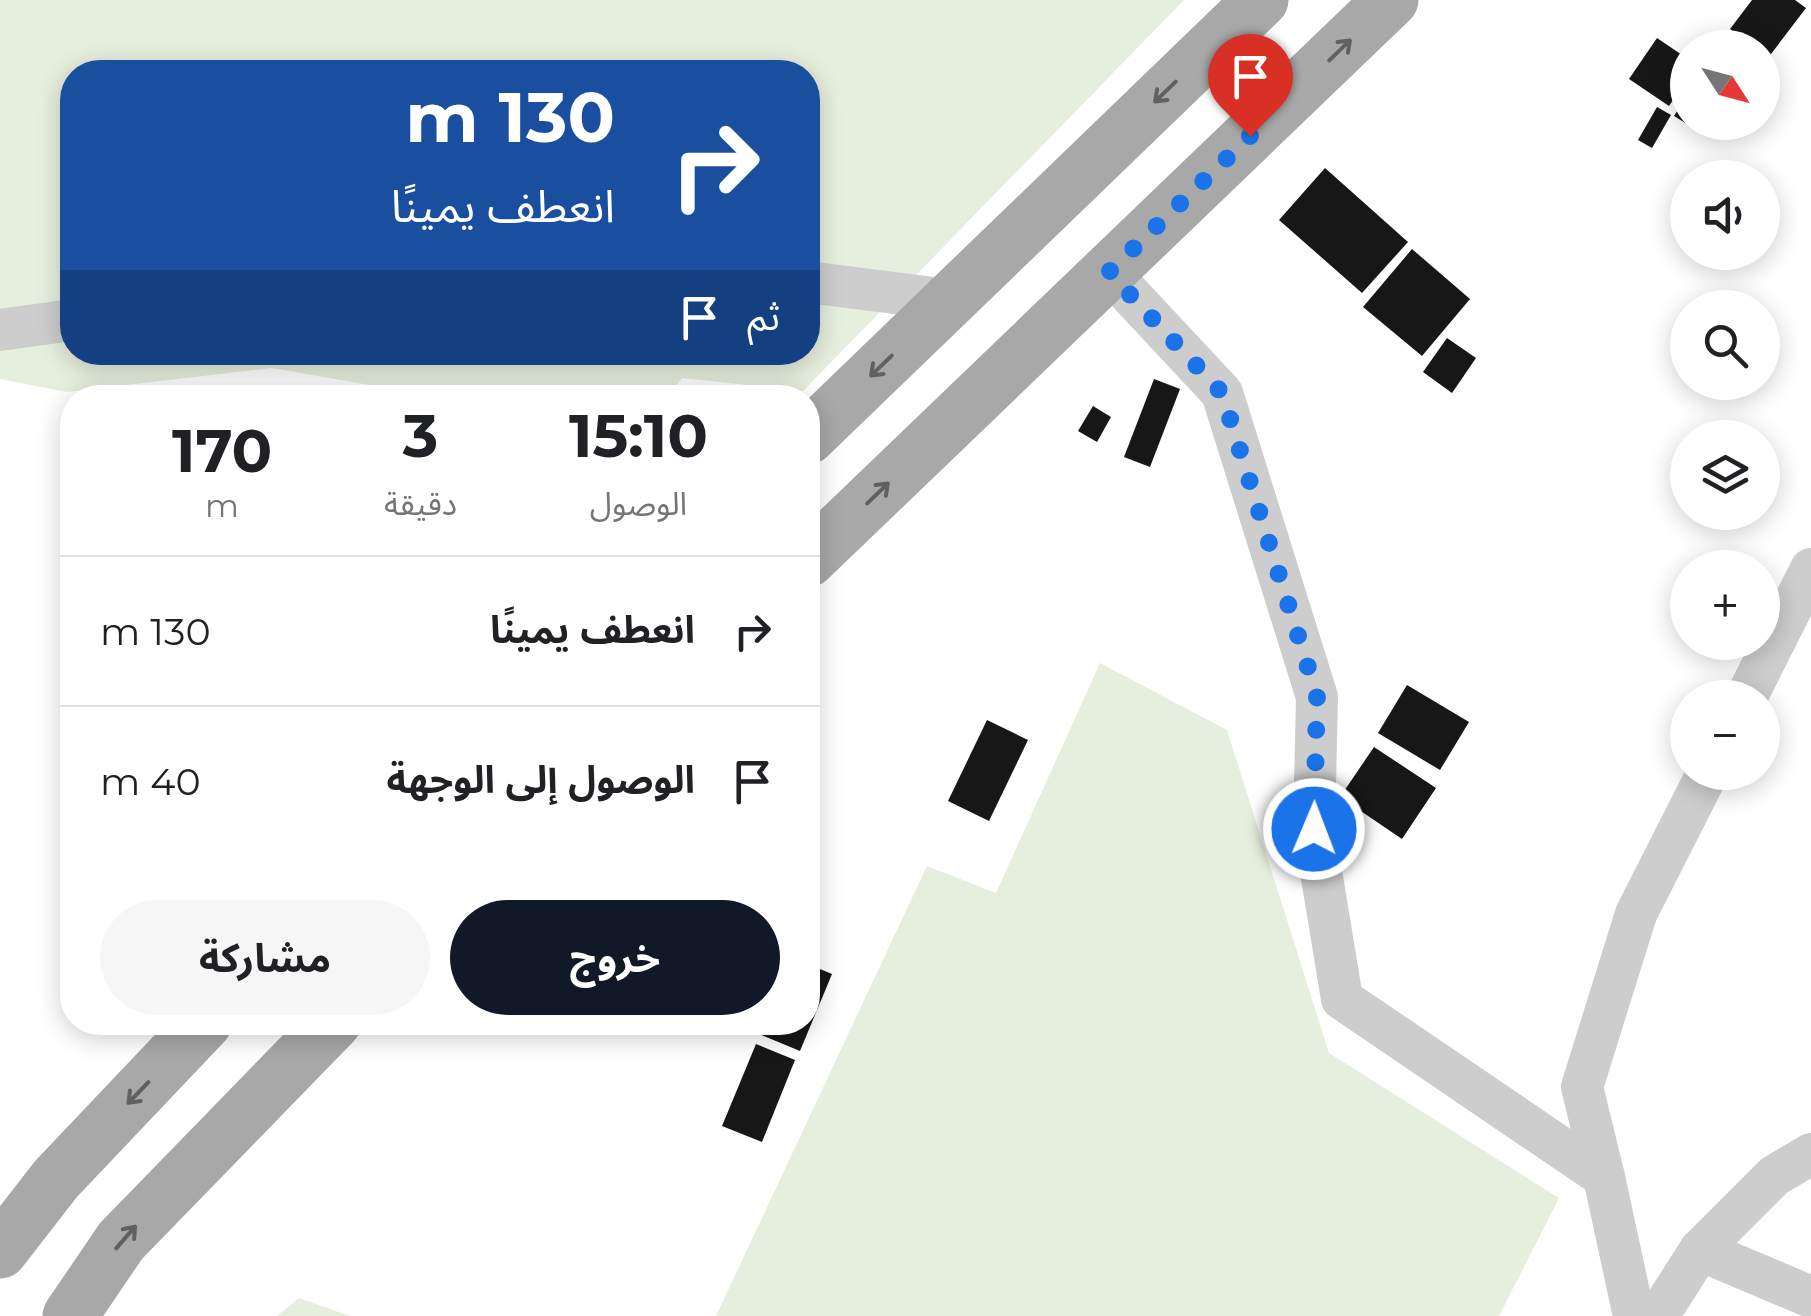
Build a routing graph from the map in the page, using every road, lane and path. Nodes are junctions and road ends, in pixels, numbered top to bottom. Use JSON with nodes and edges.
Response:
{"nodes":[{"id":1,"x":1261,"y":0,"type":"edge"},
{"id":2,"x":1391,"y":0,"type":"edge"},
{"id":3,"x":1109,"y":272,"type":"junction"},
{"id":4,"x":820,"y":284,"type":"edge"},
{"id":5,"x":949,"y":300,"type":"junction"},
{"id":6,"x":60,"y":322,"type":"edge"},
{"id":7,"x":0,"y":330,"type":"edge"},
{"id":8,"x":820,"y":425,"type":"edge"},
{"id":9,"x":820,"y":549,"type":"edge"},
{"id":10,"x":1811,"y":569,"type":"edge"},
{"id":11,"x":1755,"y":680,"type":"edge"},
{"id":12,"x":1699,"y":790,"type":"edge"},
{"id":13,"x":193,"y":1035,"type":"edge"},
{"id":14,"x":321,"y":1035,"type":"edge"},
{"id":15,"x":1811,"y":1154,"type":"edge"},
{"id":16,"x":1604,"y":1176,"type":"junction"},
{"id":17,"x":1700,"y":1250,"type":"junction"},
{"id":18,"x":0,"y":1251,"type":"edge"},
{"id":19,"x":1811,"y":1297,"type":"edge"},
{"id":20,"x":70,"y":1316,"type":"edge"},
{"id":21,"x":1634,"y":1316,"type":"edge"},
{"id":22,"x":1658,"y":1316,"type":"edge"}],
"edges":[{"from":1,"to":5,"type":"main road","one_way":true},
{"from":3,"to":2,"type":"main road","one_way":true},
{"from":9,"to":3,"type":"main road","one_way":true},
{"from":3,"to":16,"type":"street"},
{"from":4,"to":5,"type":"street"},
{"from":5,"to":8,"type":"main road","one_way":true},
{"from":6,"to":7,"type":"street"},
{"from":10,"to":11,"type":"street"},
{"from":12,"to":16,"type":"street"},
{"from":13,"to":18,"type":"main road","one_way":true},
{"from":20,"to":14,"type":"main road","one_way":true},
{"from":15,"to":17,"type":"street"},
{"from":16,"to":21,"type":"street"},
{"from":17,"to":19,"type":"street"},
{"from":17,"to":22,"type":"street"}]}
